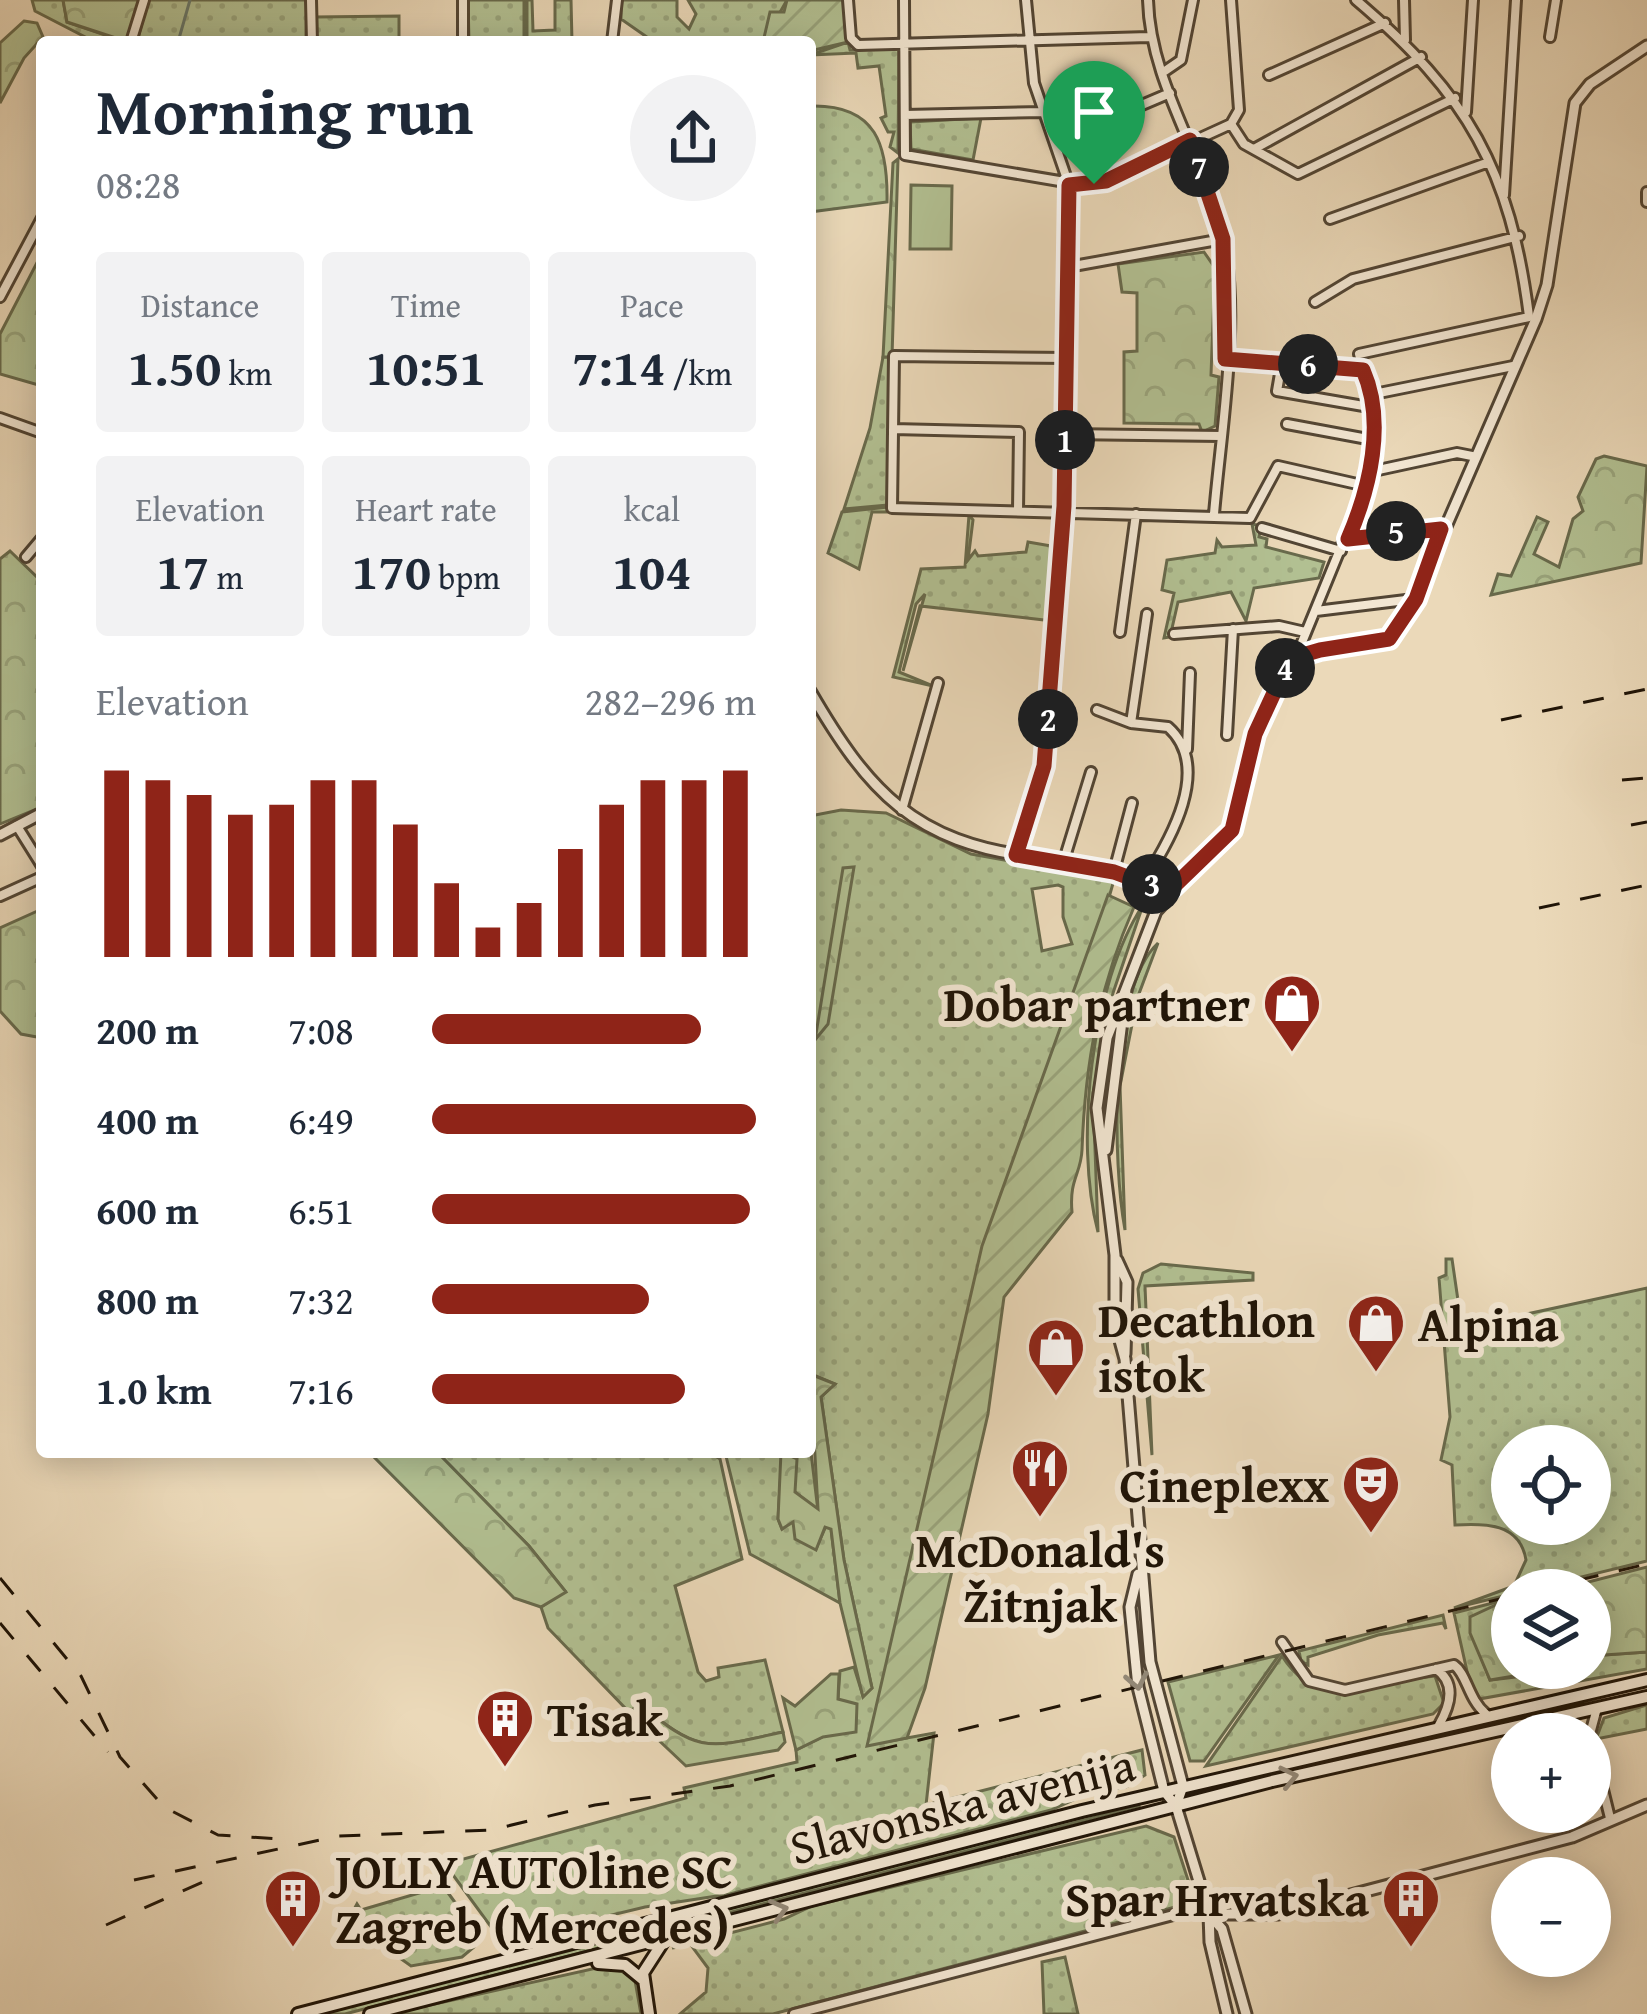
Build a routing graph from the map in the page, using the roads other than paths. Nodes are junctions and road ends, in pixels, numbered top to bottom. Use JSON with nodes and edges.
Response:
{"nodes":[{"id":1,"x":144,"y":0,"type":"edge"},
{"id":2,"x":311,"y":0,"type":"edge"},
{"id":3,"x":463,"y":0,"type":"edge"},
{"id":4,"x":617,"y":0,"type":"edge"},
{"id":5,"x":848,"y":0,"type":"edge"},
{"id":6,"x":904,"y":0,"type":"edge"},
{"id":7,"x":1026,"y":0,"type":"edge"},
{"id":8,"x":1148,"y":0,"type":"edge"},
{"id":9,"x":1193,"y":0,"type":"edge"},
{"id":10,"x":1232,"y":0,"type":"edge"},
{"id":11,"x":1356,"y":0,"type":"edge"},
{"id":12,"x":1404,"y":0,"type":"edge"},
{"id":13,"x":1473,"y":0,"type":"edge"},
{"id":14,"x":1516,"y":0,"type":"edge"},
{"id":15,"x":1556,"y":0,"type":"edge"},
{"id":16,"x":1387,"y":22,"type":"junction"},
{"id":17,"x":132,"y":36,"type":"edge"},
{"id":18,"x":312,"y":36,"type":"edge"},
{"id":19,"x":464,"y":36,"type":"edge"},
{"id":20,"x":613,"y":36,"type":"edge"},
{"id":21,"x":1149,"y":37,"type":"junction"},
{"id":22,"x":1550,"y":37,"type":"dead end"},
{"id":23,"x":1028,"y":41,"type":"junction"},
{"id":24,"x":1405,"y":42,"type":"junction"},
{"id":25,"x":904,"y":45,"type":"junction"},
{"id":26,"x":1647,"y":46,"type":"edge"},
{"id":27,"x":1421,"y":57,"type":"junction"},
{"id":28,"x":1162,"y":74,"type":"junction"},
{"id":29,"x":1269,"y":75,"type":"dead end"},
{"id":30,"x":1170,"y":93,"type":"junction"},
{"id":31,"x":1455,"y":98,"type":"junction"},
{"id":32,"x":1043,"y":112,"type":"junction"},
{"id":33,"x":1466,"y":114,"type":"junction"},
{"id":34,"x":905,"y":115,"type":"junction"},
{"id":35,"x":1232,"y":124,"type":"junction"},
{"id":36,"x":1190,"y":140,"type":"junction"},
{"id":37,"x":1055,"y":142,"type":"junction"},
{"id":38,"x":1253,"y":150,"type":"junction"},
{"id":39,"x":1489,"y":162,"type":"junction"},
{"id":40,"x":1069,"y":185,"type":"junction"},
{"id":41,"x":1647,"y":192,"type":"edge"},
{"id":42,"x":1504,"y":195,"type":"junction"},
{"id":43,"x":1647,"y":202,"type":"edge"},
{"id":44,"x":1330,"y":219,"type":"dead end"},
{"id":45,"x":36,"y":229,"type":"edge"},
{"id":46,"x":1519,"y":236,"type":"junction"},
{"id":47,"x":1223,"y":239,"type":"junction"},
{"id":48,"x":1069,"y":267,"type":"junction"},
{"id":49,"x":0,"y":297,"type":"edge"},
{"id":50,"x":1315,"y":302,"type":"dead end"},
{"id":51,"x":1532,"y":318,"type":"junction"},
{"id":52,"x":1068,"y":358,"type":"junction"},
{"id":53,"x":1225,"y":359,"type":"junction"},
{"id":54,"x":1282,"y":362,"type":"junction"},
{"id":55,"x":1513,"y":366,"type":"junction"},
{"id":56,"x":1363,"y":370,"type":"junction"},
{"id":57,"x":1374,"y":394,"type":"junction"},
{"id":58,"x":1375,"y":409,"type":"junction"},
{"id":59,"x":0,"y":418,"type":"edge"},
{"id":60,"x":1287,"y":424,"type":"dead end"},
{"id":61,"x":893,"y":430,"type":"junction"},
{"id":62,"x":36,"y":431,"type":"edge"},
{"id":63,"x":1065,"y":434,"type":"junction"},
{"id":64,"x":1220,"y":436,"type":"junction"},
{"id":65,"x":1373,"y":440,"type":"junction"},
{"id":66,"x":1472,"y":456,"type":"junction"},
{"id":67,"x":1369,"y":472,"type":"junction"},
{"id":68,"x":1366,"y":486,"type":"junction"},
{"id":69,"x":1018,"y":511,"type":"junction"},
{"id":70,"x":1064,"y":512,"type":"junction"},
{"id":71,"x":1136,"y":514,"type":"junction"},
{"id":72,"x":1214,"y":514,"type":"junction"},
{"id":73,"x":1262,"y":528,"type":"dead end"},
{"id":74,"x":1441,"y":529,"type":"junction"},
{"id":75,"x":1348,"y":539,"type":"junction"},
{"id":76,"x":36,"y":545,"type":"edge"},
{"id":77,"x":1342,"y":551,"type":"junction"},
{"id":78,"x":26,"y":557,"type":"dead end"},
{"id":79,"x":1416,"y":599,"type":"junction"},
{"id":80,"x":1315,"y":612,"type":"junction"},
{"id":81,"x":1147,"y":614,"type":"dead end"},
{"id":82,"x":1234,"y":629,"type":"junction"},
{"id":83,"x":1120,"y":632,"type":"dead end"},
{"id":84,"x":1305,"y":632,"type":"junction"},
{"id":85,"x":1174,"y":634,"type":"dead end"},
{"id":86,"x":1296,"y":657,"type":"junction"},
{"id":87,"x":1190,"y":673,"type":"dead end"},
{"id":88,"x":938,"y":683,"type":"dead end"},
{"id":89,"x":816,"y":701,"type":"edge"},
{"id":90,"x":1096,"y":710,"type":"dead end"},
{"id":91,"x":1130,"y":723,"type":"junction"},
{"id":92,"x":1227,"y":735,"type":"dead end"},
{"id":93,"x":1186,"y":750,"type":"junction"},
{"id":94,"x":1091,"y":772,"type":"dead end"},
{"id":95,"x":1132,"y":803,"type":"dead end"},
{"id":96,"x":902,"y":810,"type":"junction"},
{"id":97,"x":36,"y":816,"type":"edge"},
{"id":98,"x":17,"y":826,"type":"junction"},
{"id":99,"x":0,"y":835,"type":"edge"},
{"id":100,"x":1016,"y":855,"type":"junction"},
{"id":101,"x":36,"y":856,"type":"edge"},
{"id":102,"x":1064,"y":860,"type":"junction"},
{"id":103,"x":1114,"y":872,"type":"junction"},
{"id":104,"x":36,"y":880,"type":"edge"},
{"id":105,"x":1144,"y":881,"type":"junction"},
{"id":106,"x":1168,"y":892,"type":"junction"},
{"id":107,"x":0,"y":896,"type":"edge"},
{"id":108,"x":1139,"y":1569,"type":"junction"},
{"id":109,"x":1282,"y":1642,"type":"dead end"},
{"id":110,"x":1434,"y":1668,"type":"junction"},
{"id":111,"x":1647,"y":1680,"type":"edge"},
{"id":112,"x":1647,"y":1696,"type":"edge"},
{"id":113,"x":1598,"y":1706,"type":"junction"},
{"id":114,"x":1567,"y":1713,"type":"edge"},
{"id":115,"x":1596,"y":1713,"type":"edge"},
{"id":116,"x":1486,"y":1714,"type":"junction"},
{"id":117,"x":1438,"y":1725,"type":"junction"},
{"id":118,"x":1491,"y":1731,"type":"edge"},
{"id":119,"x":1183,"y":1786,"type":"junction"},
{"id":120,"x":1164,"y":1791,"type":"junction"},
{"id":121,"x":1647,"y":1804,"type":"edge"},
{"id":122,"x":1176,"y":1806,"type":"junction"},
{"id":123,"x":1611,"y":1818,"type":"edge"},
{"id":124,"x":1582,"y":1833,"type":"edge"},
{"id":125,"x":1209,"y":1914,"type":"junction"},
{"id":126,"x":1240,"y":1918,"type":"junction"},
{"id":127,"x":1226,"y":1939,"type":"junction"},
{"id":128,"x":665,"y":1940,"type":"junction"},
{"id":129,"x":574,"y":1963,"type":"junction"},
{"id":130,"x":642,"y":1979,"type":"junction"},
{"id":131,"x":648,"y":1998,"type":"junction"},
{"id":132,"x":298,"y":2014,"type":"edge"},
{"id":133,"x":370,"y":2014,"type":"edge"},
{"id":134,"x":649,"y":2014,"type":"edge"},
{"id":135,"x":658,"y":2014,"type":"edge"},
{"id":136,"x":794,"y":2014,"type":"edge"},
{"id":137,"x":1227,"y":2014,"type":"edge"},
{"id":138,"x":1246,"y":2014,"type":"edge"}],
"edges":[{"from":1,"to":17,"type":"street"},
{"from":2,"to":18,"type":"street"},
{"from":3,"to":19,"type":"street"},
{"from":4,"to":20,"type":"street"},
{"from":5,"to":25,"type":"street"},
{"from":6,"to":25,"type":"street"},
{"from":7,"to":23,"type":"street"},
{"from":8,"to":21,"type":"street"},
{"from":9,"to":28,"type":"street"},
{"from":10,"to":35,"type":"street"},
{"from":11,"to":16,"type":"street"},
{"from":12,"to":24,"type":"street"},
{"from":13,"to":33,"type":"street"},
{"from":14,"to":42,"type":"street"},
{"from":15,"to":22,"type":"street"},
{"from":16,"to":24,"type":"street"},
{"from":16,"to":29,"type":"street"},
{"from":21,"to":23,"type":"street"},
{"from":21,"to":28,"type":"street"},
{"from":23,"to":25,"type":"street"},
{"from":23,"to":32,"type":"street"},
{"from":24,"to":27,"type":"street"},
{"from":25,"to":34,"type":"street"},
{"from":26,"to":51,"type":"street"},
{"from":27,"to":31,"type":"street"},
{"from":27,"to":38,"type":"street"},
{"from":28,"to":30,"type":"street"},
{"from":30,"to":36,"type":"street"},
{"from":30,"to":37,"type":"street"},
{"from":31,"to":33,"type":"street"},
{"from":31,"to":38,"type":"street"},
{"from":32,"to":34,"type":"street"},
{"from":32,"to":37,"type":"street"},
{"from":33,"to":39,"type":"street"},
{"from":34,"to":40,"type":"street"},
{"from":35,"to":36,"type":"street"},
{"from":35,"to":38,"type":"street"},
{"from":36,"to":40,"type":"street"},
{"from":36,"to":47,"type":"street"},
{"from":37,"to":40,"type":"street"},
{"from":39,"to":42,"type":"street"},
{"from":39,"to":44,"type":"street"},
{"from":40,"to":48,"type":"street"},
{"from":41,"to":43,"type":"street"},
{"from":42,"to":46,"type":"street"},
{"from":45,"to":49,"type":"street"},
{"from":46,"to":50,"type":"street"},
{"from":46,"to":51,"type":"street"},
{"from":47,"to":48,"type":"street"},
{"from":47,"to":53,"type":"street"},
{"from":48,"to":52,"type":"street"},
{"from":51,"to":55,"type":"street"},
{"from":51,"to":56,"type":"street"},
{"from":52,"to":61,"type":"street"},
{"from":52,"to":63,"type":"street"},
{"from":53,"to":54,"type":"street"},
{"from":53,"to":64,"type":"street"},
{"from":54,"to":56,"type":"street"},
{"from":54,"to":58,"type":"street"},
{"from":55,"to":57,"type":"street"},
{"from":55,"to":66,"type":"street"},
{"from":56,"to":57,"type":"street"},
{"from":57,"to":58,"type":"street"},
{"from":58,"to":65,"type":"street"},
{"from":59,"to":62,"type":"street"},
{"from":60,"to":65,"type":"street"},
{"from":61,"to":69,"type":"street"},
{"from":61,"to":69,"type":"street"},
{"from":63,"to":64,"type":"street"},
{"from":63,"to":70,"type":"street"},
{"from":64,"to":72,"type":"street"},
{"from":65,"to":67,"type":"street"},
{"from":66,"to":67,"type":"street"},
{"from":66,"to":74,"type":"street"},
{"from":67,"to":68,"type":"street"},
{"from":68,"to":72,"type":"street"},
{"from":68,"to":75,"type":"street"},
{"from":69,"to":70,"type":"street"},
{"from":70,"to":71,"type":"street"},
{"from":70,"to":100,"type":"street"},
{"from":71,"to":72,"type":"street"},
{"from":71,"to":83,"type":"street"},
{"from":73,"to":77,"type":"street"},
{"from":74,"to":75,"type":"street"},
{"from":74,"to":79,"type":"street"},
{"from":75,"to":77,"type":"street"},
{"from":76,"to":78,"type":"street"},
{"from":77,"to":80,"type":"street"},
{"from":79,"to":80,"type":"street"},
{"from":79,"to":86,"type":"street"},
{"from":80,"to":84,"type":"street"},
{"from":81,"to":91,"type":"street"},
{"from":82,"to":84,"type":"street"},
{"from":82,"to":85,"type":"street"},
{"from":82,"to":92,"type":"street"},
{"from":84,"to":86,"type":"street"},
{"from":86,"to":106,"type":"street"},
{"from":87,"to":93,"type":"street"},
{"from":88,"to":96,"type":"street"},
{"from":89,"to":96,"type":"street"},
{"from":90,"to":91,"type":"street"},
{"from":91,"to":93,"type":"street"},
{"from":93,"to":105,"type":"street"},
{"from":94,"to":102,"type":"street"},
{"from":95,"to":103,"type":"street"},
{"from":96,"to":100,"type":"street"},
{"from":97,"to":98,"type":"street"},
{"from":98,"to":99,"type":"street"},
{"from":98,"to":101,"type":"street"},
{"from":100,"to":102,"type":"street"},
{"from":102,"to":103,"type":"street"},
{"from":103,"to":105,"type":"street"},
{"from":104,"to":107,"type":"street"},
{"from":105,"to":106,"type":"street"},
{"from":106,"to":108,"type":"street"},
{"from":108,"to":119,"type":"street"},
{"from":108,"to":120,"type":"street","one_way":true},
{"from":109,"to":110,"type":"street"},
{"from":110,"to":116,"type":"street"},
{"from":110,"to":117,"type":"street"},
{"from":111,"to":116,"type":"main road","name":"Slavonska avenija"},
{"from":112,"to":113,"type":"main road","name":"Slavonska avenija"},
{"from":113,"to":114,"type":"main road","name":"Slavonska avenija"},
{"from":113,"to":115,"type":"street"},
{"from":116,"to":117,"type":"main road","name":"Slavonska avenija"},
{"from":117,"to":119,"type":"main road","name":"Slavonska avenija"},
{"from":122,"to":118,"type":"main road","name":"Slavonska avenija","one_way":true},
{"from":119,"to":120,"type":"main road","name":"Slavonska avenija"},
{"from":119,"to":122,"type":"street"},
{"from":120,"to":122,"type":"street"},
{"from":120,"to":132,"type":"main road","name":"Slavonska avenija"},
{"from":121,"to":123,"type":"street"},
{"from":122,"to":125,"type":"street"},
{"from":128,"to":122,"type":"main road","name":"Slavonska avenija","one_way":true},
{"from":124,"to":126,"type":"street"},
{"from":125,"to":126,"type":"street"},
{"from":125,"to":127,"type":"street"},
{"from":125,"to":136,"type":"street"},
{"from":125,"to":137,"type":"street"},
{"from":126,"to":127,"type":"street"},
{"from":127,"to":138,"type":"street"},
{"from":128,"to":129,"type":"main road","name":"Slavonska avenija"},
{"from":128,"to":130,"type":"main road"},
{"from":129,"to":130,"type":"main road"},
{"from":129,"to":133,"type":"main road","name":"Slavonska avenija"},
{"from":130,"to":131,"type":"main road"},
{"from":131,"to":134,"type":"main road"},
{"from":131,"to":135,"type":"main road"}]}
